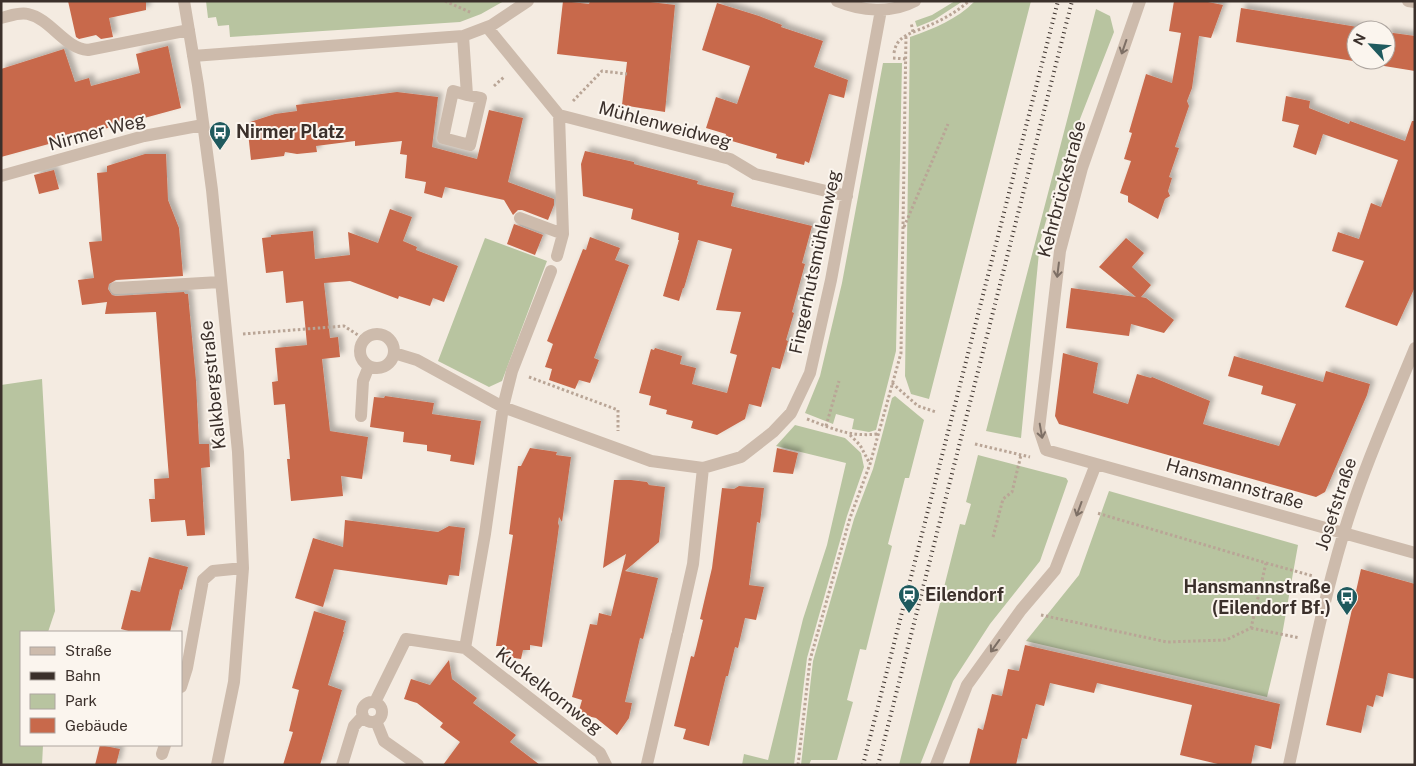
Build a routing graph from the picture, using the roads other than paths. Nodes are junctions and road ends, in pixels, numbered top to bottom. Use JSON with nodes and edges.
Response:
{"nodes":[{"id":1,"x":184,"y":1,"type":"edge"},
{"id":2,"x":528,"y":1,"type":"edge"},
{"id":3,"x":837,"y":1,"type":"edge"},
{"id":4,"x":915,"y":1,"type":"edge"},
{"id":5,"x":1140,"y":1,"type":"edge"},
{"id":6,"x":1408,"y":1,"type":"edge"},
{"id":7,"x":1415,"y":2,"type":"edge"},
{"id":8,"x":881,"y":10,"type":"junction"},
{"id":9,"x":1,"y":18,"type":"edge"},
{"id":10,"x":487,"y":28,"type":"junction"},
{"id":11,"x":189,"y":30,"type":"junction"},
{"id":12,"x":463,"y":36,"type":"junction"},
{"id":13,"x":193,"y":56,"type":"junction"},
{"id":14,"x":467,"y":95,"type":"junction"},
{"id":15,"x":559,"y":115,"type":"junction"},
{"id":16,"x":203,"y":125,"type":"junction"},
{"id":17,"x":1,"y":176,"type":"edge"},
{"id":18,"x":847,"y":196,"type":"junction"},
{"id":19,"x":520,"y":218,"type":"dead end"},
{"id":20,"x":563,"y":234,"type":"junction"},
{"id":21,"x":557,"y":256,"type":"dead end"},
{"id":22,"x":551,"y":271,"type":"dead end"},
{"id":23,"x":220,"y":282,"type":"junction"},
{"id":24,"x":116,"y":288,"type":"dead end"},
{"id":25,"x":1415,"y":348,"type":"edge"},
{"id":26,"x":394,"y":354,"type":"junction"},
{"id":27,"x":369,"y":366,"type":"junction"},
{"id":28,"x":503,"y":406,"type":"junction"},
{"id":29,"x":361,"y":416,"type":"dead end"},
{"id":30,"x":1046,"y":450,"type":"joint"},
{"id":31,"x":1096,"y":464,"type":"junction"},
{"id":32,"x":703,"y":468,"type":"junction"},
{"id":33,"x":1344,"y":532,"type":"junction"},
{"id":34,"x":1415,"y":553,"type":"edge"},
{"id":35,"x":243,"y":568,"type":"junction"},
{"id":36,"x":465,"y":648,"type":"junction"},
{"id":37,"x":182,"y":683,"type":"edge"},
{"id":38,"x":375,"y":702,"type":"junction"},
{"id":39,"x":363,"y":716,"type":"junction"},
{"id":40,"x":376,"y":720,"type":"junction"},
{"id":41,"x":646,"y":764,"type":"edge"},
{"id":42,"x":217,"y":765,"type":"edge"},
{"id":43,"x":342,"y":765,"type":"edge"},
{"id":44,"x":418,"y":765,"type":"edge"},
{"id":45,"x":606,"y":765,"type":"edge"},
{"id":46,"x":936,"y":765,"type":"edge"},
{"id":47,"x":1288,"y":765,"type":"edge"}],
"edges":[{"from":1,"to":11,"type":"street","name":"Kalkbergstraße"},
{"from":2,"to":10,"type":"street"},
{"from":3,"to":8,"type":"street"},
{"from":4,"to":8,"type":"street"},
{"from":5,"to":30,"type":"street","name":"Kehrbrückstraße","one_way":true},
{"from":6,"to":7,"type":"street"},
{"from":8,"to":18,"type":"street","name":"Fingerhutsmühlenweg"},
{"from":9,"to":11,"type":"street"},
{"from":10,"to":12,"type":"street"},
{"from":10,"to":15,"type":"street"},
{"from":11,"to":13,"type":"street","name":"Kalkbergstraße"},
{"from":12,"to":13,"type":"street"},
{"from":12,"to":14,"type":"street"},
{"from":13,"to":16,"type":"street","name":"Kalkbergstraße"},
{"from":14,"to":14,"type":"street"},
{"from":15,"to":18,"type":"street","name":"Mühlenweidweg"},
{"from":15,"to":20,"type":"street"},
{"from":16,"to":17,"type":"street","name":"Nirmer Weg"},
{"from":16,"to":23,"type":"street","name":"Kalkbergstraße"},
{"from":18,"to":32,"type":"street","name":"Fingerhutsmühlenweg"},
{"from":19,"to":20,"type":"street"},
{"from":20,"to":21,"type":"street"},
{"from":22,"to":28,"type":"street"},
{"from":23,"to":24,"type":"street"},
{"from":23,"to":35,"type":"street","name":"Kalkbergstraße"},
{"from":25,"to":33,"type":"street","name":"Josefstraße"},
{"from":26,"to":27,"type":"street"},
{"from":26,"to":27,"type":"street"},
{"from":26,"to":28,"type":"street","name":"Fingerhutsmühlenweg"},
{"from":27,"to":29,"type":"street"},
{"from":28,"to":32,"type":"street","name":"Fingerhutsmühlenweg"},
{"from":28,"to":36,"type":"street"},
{"from":30,"to":31,"type":"street","name":"Hansmannstraße"},
{"from":31,"to":33,"type":"street","name":"Hansmannstraße"},
{"from":31,"to":46,"type":"street","one_way":true},
{"from":32,"to":41,"type":"street"},
{"from":33,"to":34,"type":"street","name":"Hansmannstraße"},
{"from":33,"to":47,"type":"street","name":"Josefstraße"},
{"from":35,"to":37,"type":"street"},
{"from":35,"to":42,"type":"street","name":"Kalkbergstraße"},
{"from":36,"to":38,"type":"street","name":"Kuckelkornweg"},
{"from":36,"to":45,"type":"street","name":"Kuckelkornweg"},
{"from":38,"to":39,"type":"street","name":"Kuckelkornweg"},
{"from":38,"to":40,"type":"street","name":"Kuckelkornweg"},
{"from":39,"to":40,"type":"street"},
{"from":39,"to":43,"type":"street"},
{"from":40,"to":44,"type":"street"}]}
